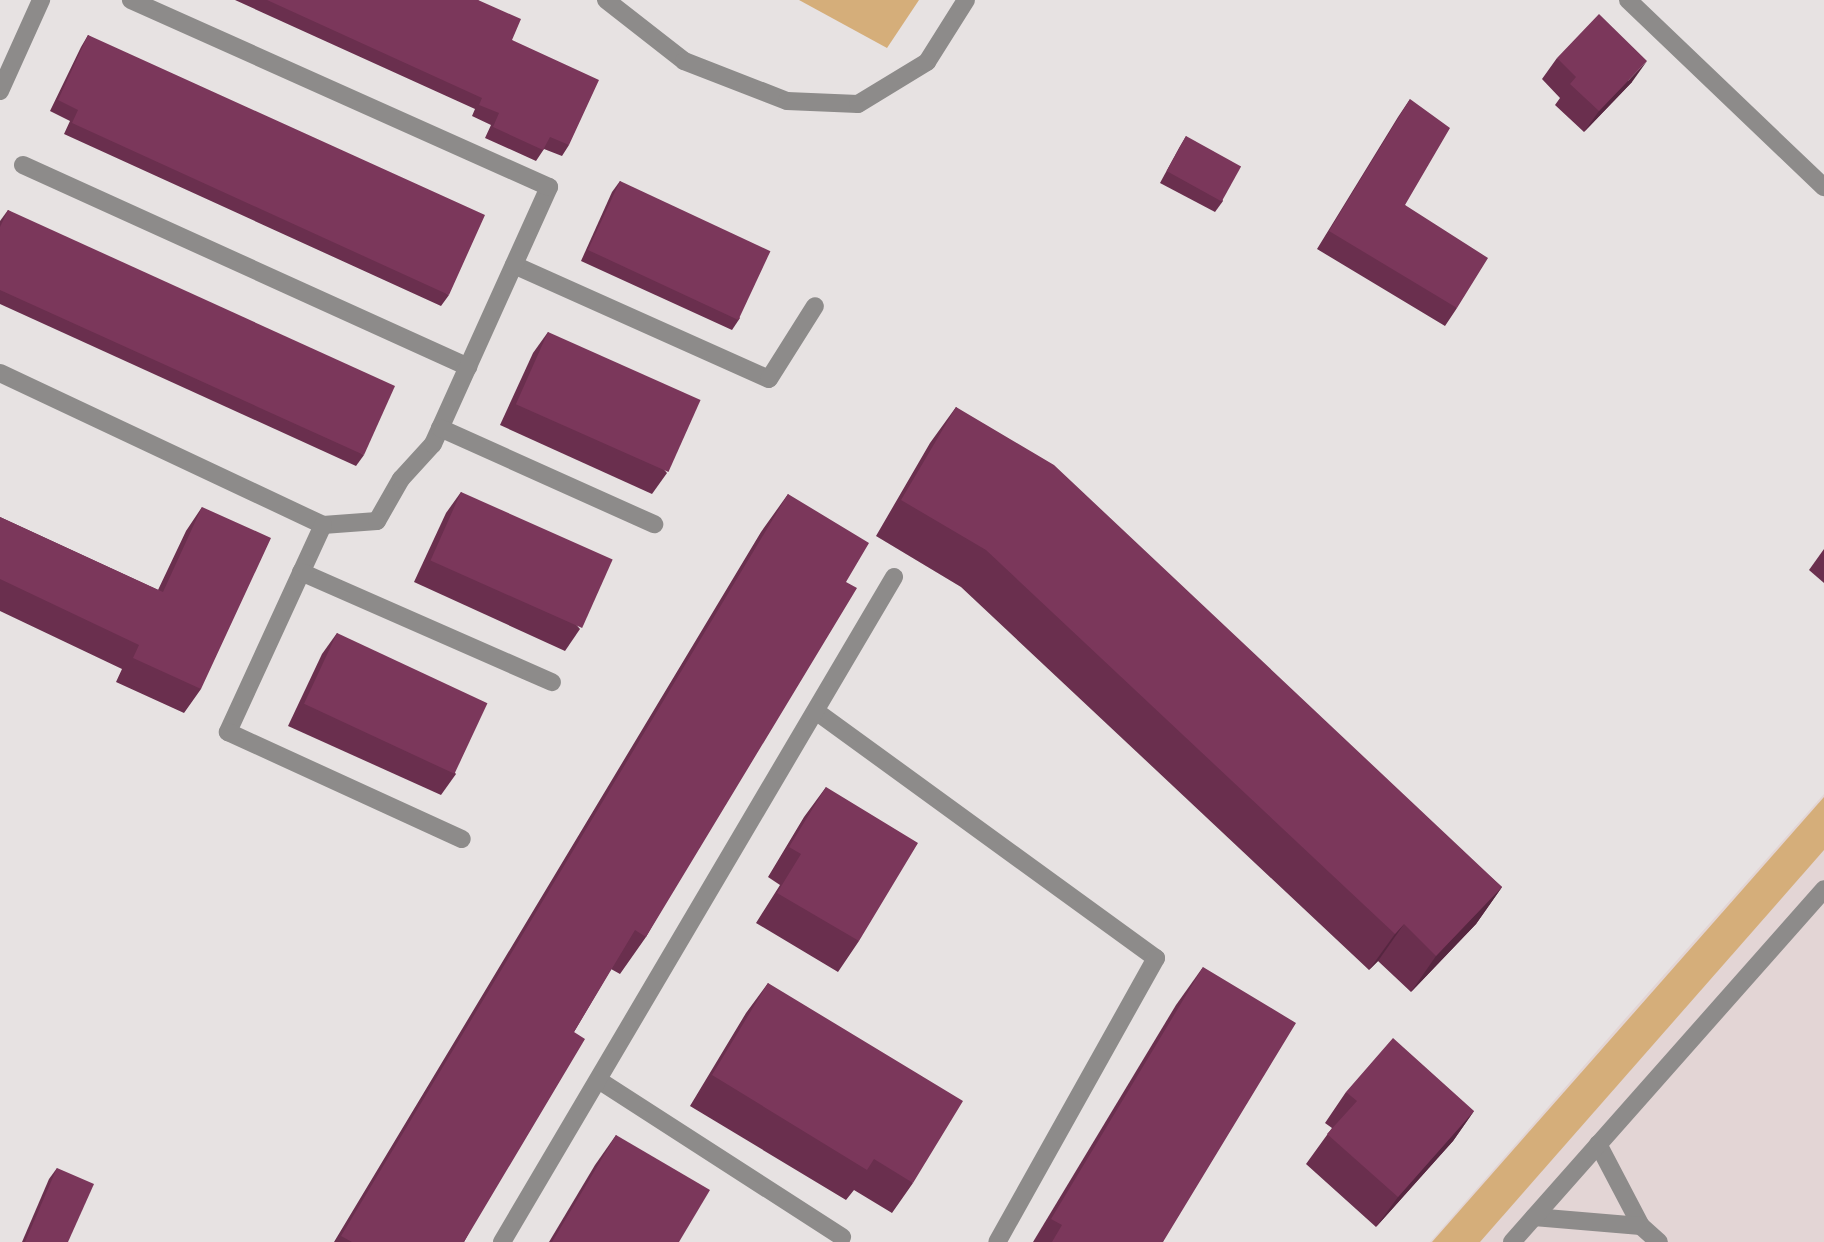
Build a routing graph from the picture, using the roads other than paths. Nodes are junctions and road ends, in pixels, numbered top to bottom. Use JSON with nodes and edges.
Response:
{"nodes":[{"id":1,"x":41,"y":0,"type":"edge"},
{"id":2,"x":131,"y":0,"type":"edge"},
{"id":3,"x":606,"y":0,"type":"edge"},
{"id":4,"x":966,"y":0,"type":"edge"},
{"id":5,"x":1628,"y":0,"type":"edge"},
{"id":6,"x":0,"y":90,"type":"edge"},
{"id":7,"x":23,"y":165,"type":"dead end"},
{"id":8,"x":1824,"y":187,"type":"edge"},
{"id":9,"x":514,"y":265,"type":"junction"},
{"id":10,"x":815,"y":306,"type":"dead end"},
{"id":11,"x":468,"y":367,"type":"junction"},
{"id":12,"x":0,"y":373,"type":"edge"},
{"id":13,"x":440,"y":428,"type":"junction"},
{"id":14,"x":654,"y":524,"type":"dead end"},
{"id":15,"x":323,"y":525,"type":"junction"},
{"id":16,"x":302,"y":572,"type":"junction"},
{"id":17,"x":894,"y":578,"type":"dead end"},
{"id":18,"x":552,"y":682,"type":"dead end"},
{"id":19,"x":817,"y":712,"type":"junction"},
{"id":20,"x":461,"y":839,"type":"dead end"},
{"id":21,"x":1824,"y":889,"type":"edge"},
{"id":22,"x":600,"y":1081,"type":"junction"},
{"id":23,"x":1598,"y":1144,"type":"junction"},
{"id":24,"x":1534,"y":1217,"type":"junction"},
{"id":25,"x":1641,"y":1226,"type":"junction"},
{"id":26,"x":842,"y":1237,"type":"dead end"},
{"id":27,"x":502,"y":1242,"type":"edge"},
{"id":28,"x":997,"y":1242,"type":"edge"},
{"id":29,"x":1512,"y":1242,"type":"edge"},
{"id":30,"x":1659,"y":1242,"type":"edge"}],
"edges":[{"from":1,"to":6,"type":"street"},
{"from":2,"to":9,"type":"street"},
{"from":3,"to":4,"type":"street"},
{"from":5,"to":8,"type":"street"},
{"from":7,"to":11,"type":"street"},
{"from":9,"to":10,"type":"street"},
{"from":9,"to":11,"type":"street"},
{"from":11,"to":13,"type":"street"},
{"from":12,"to":15,"type":"street"},
{"from":13,"to":14,"type":"street"},
{"from":13,"to":15,"type":"street"},
{"from":15,"to":16,"type":"street"},
{"from":16,"to":18,"type":"street"},
{"from":16,"to":20,"type":"street"},
{"from":17,"to":19,"type":"street"},
{"from":19,"to":22,"type":"street"},
{"from":19,"to":28,"type":"street"},
{"from":21,"to":23,"type":"street"},
{"from":22,"to":26,"type":"street"},
{"from":22,"to":27,"type":"street"},
{"from":23,"to":24,"type":"street"},
{"from":23,"to":25,"type":"street"},
{"from":24,"to":25,"type":"street"},
{"from":24,"to":29,"type":"street"},
{"from":25,"to":30,"type":"street"}]}
